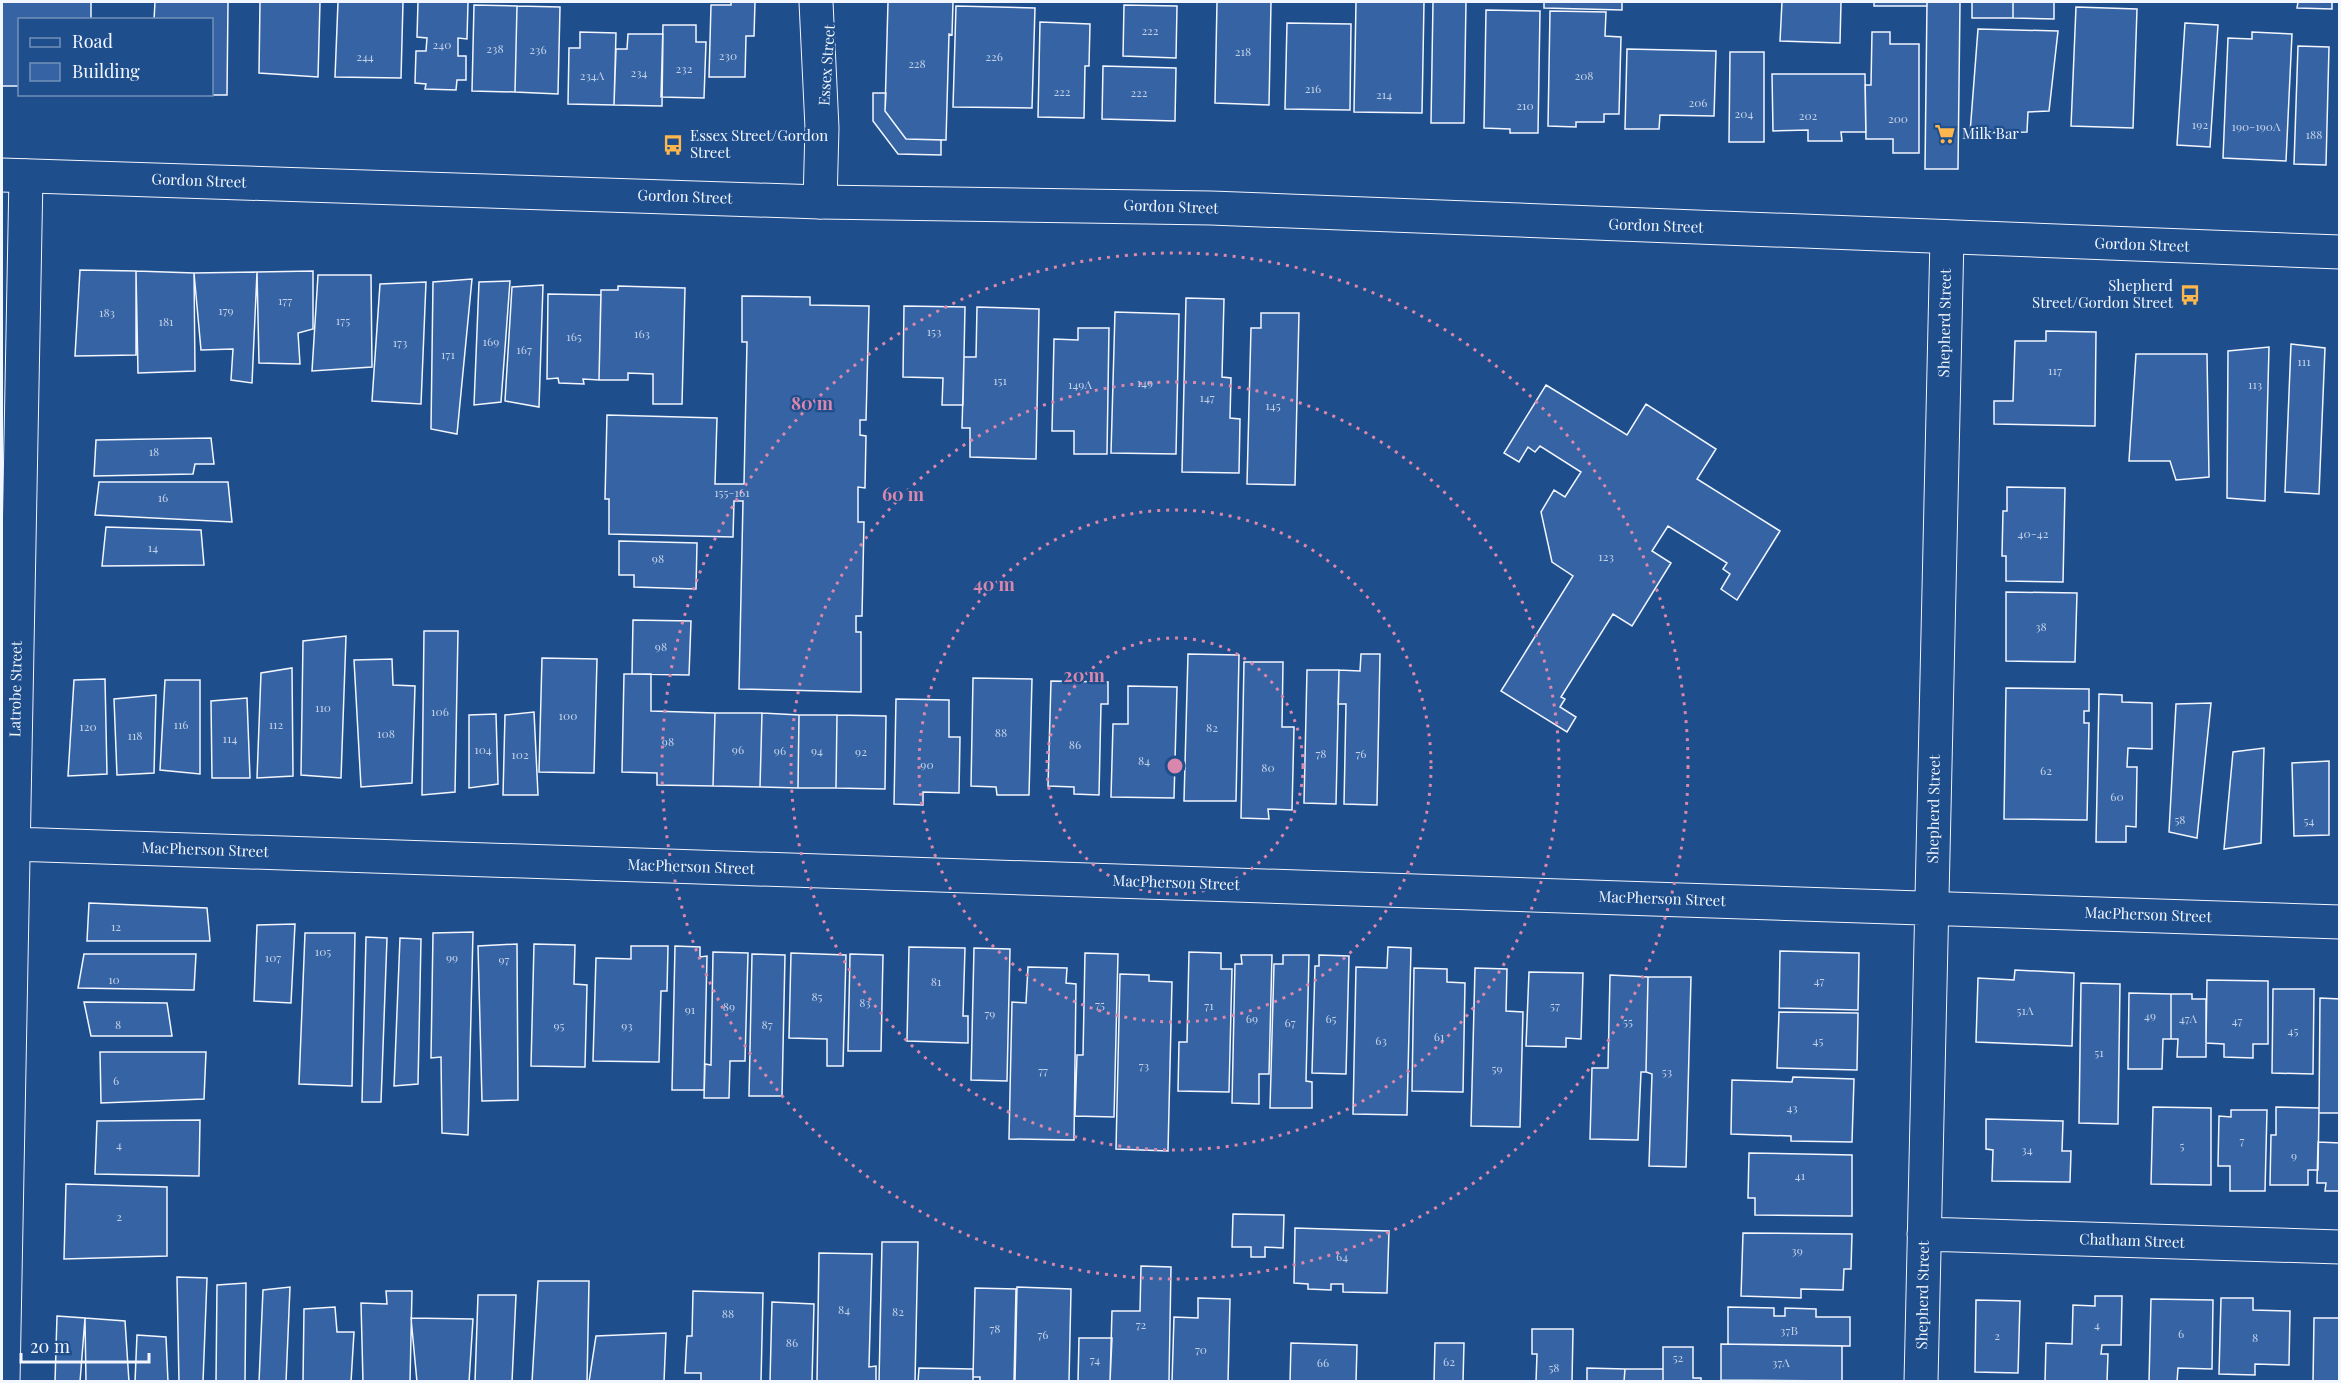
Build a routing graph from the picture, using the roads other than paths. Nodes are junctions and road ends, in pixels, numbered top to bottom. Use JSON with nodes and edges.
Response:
{"nodes":[{"id":1,"x":816,"y":2,"type":"edge"},
{"id":2,"x":831,"y":2,"type":"edge"},
{"id":3,"x":822,"y":128,"type":"junction"},
{"id":4,"x":14,"y":175,"type":"edge"},
{"id":5,"x":820,"y":202,"type":"junction"},
{"id":6,"x":1947,"y":237,"type":"junction"},
{"id":7,"x":2340,"y":252,"type":"edge"},
{"id":8,"x":14,"y":844,"type":"junction"},
{"id":9,"x":1932,"y":908,"type":"junction"},
{"id":10,"x":2340,"y":921,"type":"edge"},
{"id":11,"x":5,"y":1144,"type":"edge"},
{"id":12,"x":1924,"y":1234,"type":"junction"},
{"id":13,"x":2340,"y":1247,"type":"edge"},
{"id":14,"x":3,"y":1382,"type":"edge"},
{"id":15,"x":1921,"y":1382,"type":"edge"}],
"edges":[{"from":1,"to":3,"type":"street","name":"Essex Street"},
{"from":2,"to":3,"type":"street","name":"Essex Street"},
{"from":3,"to":5,"type":"street","name":"Essex Street"},
{"from":4,"to":5,"type":"street","name":"Gordon Street"},
{"from":4,"to":8,"type":"street","name":"Latrobe Street"},
{"from":5,"to":6,"type":"street","name":"Gordon Street"},
{"from":6,"to":7,"type":"street","name":"Gordon Street"},
{"from":6,"to":9,"type":"street","name":"Shepherd Street"},
{"from":8,"to":9,"type":"street","name":"MacPherson Street"},
{"from":8,"to":11,"type":"street","name":"Latrobe Street"},
{"from":9,"to":10,"type":"street","name":"MacPherson Street"},
{"from":9,"to":12,"type":"street","name":"Shepherd Street"},
{"from":11,"to":14,"type":"street","name":"Latrobe Street"},
{"from":12,"to":13,"type":"street","name":"Chatham Street"},
{"from":12,"to":15,"type":"street","name":"Shepherd Street"}]}
